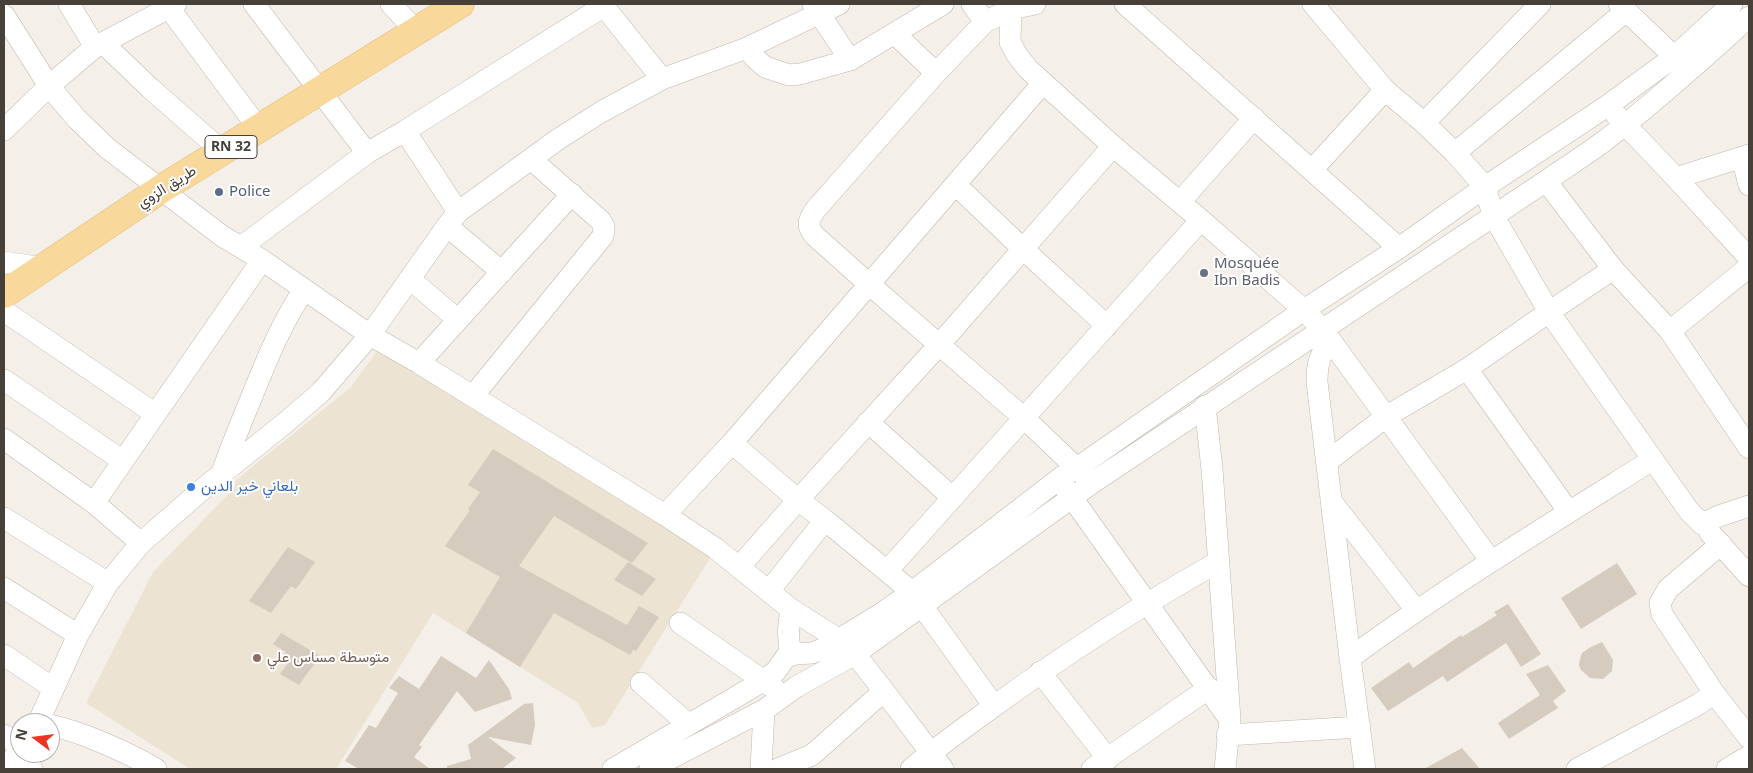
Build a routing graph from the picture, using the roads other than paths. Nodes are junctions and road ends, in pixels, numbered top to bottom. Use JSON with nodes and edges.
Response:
{"nodes":[{"id":1,"x":69,"y":4,"type":"edge"},
{"id":2,"x":254,"y":4,"type":"edge"},
{"id":3,"x":391,"y":4,"type":"edge"},
{"id":4,"x":460,"y":4,"type":"edge"},
{"id":5,"x":839,"y":4,"type":"edge"},
{"id":6,"x":942,"y":4,"type":"edge"},
{"id":7,"x":972,"y":4,"type":"edge"},
{"id":8,"x":1035,"y":4,"type":"edge"},
{"id":9,"x":1125,"y":4,"type":"edge"},
{"id":10,"x":1313,"y":4,"type":"edge"},
{"id":11,"x":1540,"y":4,"type":"edge"},
{"id":12,"x":1732,"y":4,"type":"edge"},
{"id":13,"x":603,"y":5,"type":"edge"},
{"id":14,"x":172,"y":6,"type":"edge"},
{"id":15,"x":1011,"y":6,"type":"edge"},
{"id":16,"x":1622,"y":7,"type":"edge"},
{"id":17,"x":816,"y":9,"type":"edge"},
{"id":18,"x":1749,"y":16,"type":"edge"},
{"id":19,"x":4,"y":17,"type":"edge"},
{"id":20,"x":985,"y":22,"type":"junction"},
{"id":21,"x":416,"y":31,"type":"junction"},
{"id":22,"x":895,"y":34,"type":"junction"},
{"id":23,"x":99,"y":45,"type":"junction"},
{"id":24,"x":747,"y":48,"type":"junction"},
{"id":25,"x":850,"y":60,"type":"junction"},
{"id":26,"x":1682,"y":64,"type":"junction"},
{"id":27,"x":936,"y":73,"type":"junction"},
{"id":28,"x":662,"y":79,"type":"junction"},
{"id":29,"x":1043,"y":83,"type":"junction"},
{"id":30,"x":49,"y":86,"type":"junction"},
{"id":31,"x":318,"y":90,"type":"junction"},
{"id":32,"x":1385,"y":90,"type":"junction"},
{"id":33,"x":1607,"y":106,"type":"junction"},
{"id":34,"x":1254,"y":118,"type":"junction"},
{"id":35,"x":1424,"y":123,"type":"junction"},
{"id":36,"x":1624,"y":125,"type":"junction"},
{"id":37,"x":259,"y":129,"type":"junction"},
{"id":38,"x":4,"y":130,"type":"edge"},
{"id":39,"x":405,"y":131,"type":"junction"},
{"id":40,"x":1113,"y":146,"type":"junction"},
{"id":41,"x":223,"y":152,"type":"junction"},
{"id":42,"x":367,"y":153,"type":"junction"},
{"id":43,"x":1455,"y":153,"type":"junction"},
{"id":44,"x":1746,"y":156,"type":"edge"},
{"id":45,"x":531,"y":159,"type":"junction"},
{"id":46,"x":1312,"y":170,"type":"junction"},
{"id":47,"x":1676,"y":178,"type":"junction"},
{"id":48,"x":1546,"y":181,"type":"junction"},
{"id":49,"x":956,"y":185,"type":"junction"},
{"id":50,"x":1749,"y":185,"type":"edge"},
{"id":51,"x":1485,"y":187,"type":"junction"},
{"id":52,"x":162,"y":189,"type":"junction"},
{"id":53,"x":572,"y":194,"type":"junction"},
{"id":54,"x":1180,"y":202,"type":"junction"},
{"id":55,"x":1494,"y":216,"type":"junction"},
{"id":56,"x":452,"y":219,"type":"junction"},
{"id":57,"x":1202,"y":220,"type":"junction"},
{"id":58,"x":241,"y":248,"type":"junction"},
{"id":59,"x":1399,"y":248,"type":"junction"},
{"id":60,"x":1023,"y":249,"type":"junction"},
{"id":61,"x":1749,"y":258,"type":"edge"},
{"id":62,"x":262,"y":260,"type":"junction"},
{"id":63,"x":4,"y":262,"type":"edge"},
{"id":64,"x":1749,"y":267,"type":"edge"},
{"id":65,"x":43,"y":268,"type":"junction"},
{"id":66,"x":1613,"y":269,"type":"junction"},
{"id":67,"x":502,"y":272,"type":"junction"},
{"id":68,"x":410,"y":279,"type":"junction"},
{"id":69,"x":870,"y":285,"type":"junction"},
{"id":70,"x":304,"y":290,"type":"junction"},
{"id":71,"x":4,"y":294,"type":"edge"},
{"id":72,"x":1304,"y":310,"type":"junction"},
{"id":73,"x":4,"y":311,"type":"edge"},
{"id":74,"x":1549,"y":312,"type":"junction"},
{"id":75,"x":458,"y":320,"type":"junction"},
{"id":76,"x":1107,"y":326,"type":"junction"},
{"id":77,"x":1670,"y":331,"type":"junction"},
{"id":78,"x":370,"y":335,"type":"junction"},
{"id":79,"x":1328,"y":336,"type":"junction"},
{"id":80,"x":939,"y":345,"type":"junction"},
{"id":81,"x":419,"y":363,"type":"junction"},
{"id":82,"x":1467,"y":369,"type":"junction"},
{"id":83,"x":4,"y":380,"type":"edge"},
{"id":84,"x":473,"y":396,"type":"junction"},
{"id":85,"x":1205,"y":406,"type":"junction"},
{"id":86,"x":154,"y":413,"type":"junction"},
{"id":87,"x":1387,"y":416,"type":"junction"},
{"id":88,"x":1024,"y":418,"type":"junction"},
{"id":89,"x":868,"y":422,"type":"junction"},
{"id":90,"x":4,"y":439,"type":"edge"},
{"id":91,"x":732,"y":443,"type":"junction"},
{"id":92,"x":1749,"y":448,"type":"edge"},
{"id":93,"x":1652,"y":460,"type":"junction"},
{"id":94,"x":123,"y":461,"type":"junction"},
{"id":95,"x":1328,"y":461,"type":"junction"},
{"id":96,"x":222,"y":473,"type":"junction"},
{"id":97,"x":1085,"y":475,"type":"junction"},
{"id":98,"x":1058,"y":480,"type":"junction"},
{"id":99,"x":1072,"y":497,"type":"junction"},
{"id":100,"x":953,"y":498,"type":"junction"},
{"id":101,"x":798,"y":500,"type":"junction"},
{"id":102,"x":1331,"y":501,"type":"junction"},
{"id":103,"x":94,"y":503,"type":"junction"},
{"id":104,"x":1749,"y":506,"type":"edge"},
{"id":105,"x":1569,"y":512,"type":"junction"},
{"id":106,"x":665,"y":515,"type":"junction"},
{"id":107,"x":4,"y":518,"type":"edge"},
{"id":108,"x":825,"y":520,"type":"junction"},
{"id":109,"x":1702,"y":524,"type":"junction"},
{"id":110,"x":142,"y":543,"type":"junction"},
{"id":111,"x":1720,"y":544,"type":"junction"},
{"id":112,"x":1491,"y":561,"type":"junction"},
{"id":113,"x":1218,"y":562,"type":"junction"},
{"id":114,"x":740,"y":566,"type":"junction"},
{"id":115,"x":887,"y":571,"type":"junction"},
{"id":116,"x":1749,"y":576,"type":"edge"},
{"id":117,"x":108,"y":582,"type":"junction"},
{"id":118,"x":4,"y":588,"type":"edge"},
{"id":119,"x":769,"y":591,"type":"junction"},
{"id":120,"x":917,"y":599,"type":"junction"},
{"id":121,"x":1146,"y":603,"type":"junction"},
{"id":122,"x":792,"y":610,"type":"junction"},
{"id":123,"x":1416,"y":610,"type":"junction"},
{"id":124,"x":680,"y":623,"type":"dead end"},
{"id":125,"x":78,"y":635,"type":"junction"},
{"id":126,"x":847,"y":647,"type":"junction"},
{"id":127,"x":4,"y":655,"type":"edge"},
{"id":128,"x":791,"y":655,"type":"junction"},
{"id":129,"x":1350,"y":658,"type":"junction"},
{"id":130,"x":1040,"y":672,"type":"junction"},
{"id":131,"x":763,"y":680,"type":"junction"},
{"id":132,"x":641,"y":683,"type":"dead end"},
{"id":133,"x":53,"y":688,"type":"junction"},
{"id":134,"x":1209,"y":688,"type":"junction"},
{"id":135,"x":884,"y":690,"type":"junction"},
{"id":136,"x":1714,"y":693,"type":"junction"},
{"id":137,"x":784,"y":696,"type":"junction"},
{"id":138,"x":994,"y":706,"type":"junction"},
{"id":139,"x":764,"y":710,"type":"junction"},
{"id":140,"x":42,"y":713,"type":"edge"},
{"id":141,"x":688,"y":724,"type":"junction"},
{"id":142,"x":1228,"y":727,"type":"junction"},
{"id":143,"x":1360,"y":727,"type":"junction"},
{"id":144,"x":60,"y":728,"type":"edge"},
{"id":145,"x":1749,"y":738,"type":"edge"},
{"id":146,"x":930,"y":752,"type":"junction"},
{"id":147,"x":1749,"y":756,"type":"edge"},
{"id":148,"x":1100,"y":764,"type":"edge"},
{"id":149,"x":618,"y":766,"type":"edge"},
{"id":150,"x":156,"y":769,"type":"edge"},
{"id":151,"x":601,"y":769,"type":"edge"},
{"id":152,"x":650,"y":769,"type":"edge"},
{"id":153,"x":761,"y":769,"type":"edge"},
{"id":154,"x":778,"y":769,"type":"edge"},
{"id":155,"x":911,"y":769,"type":"edge"},
{"id":156,"x":943,"y":769,"type":"edge"},
{"id":157,"x":1224,"y":769,"type":"edge"},
{"id":158,"x":1365,"y":769,"type":"edge"},
{"id":159,"x":1577,"y":769,"type":"edge"},
{"id":160,"x":1727,"y":769,"type":"edge"}],
"edges":[{"from":1,"to":23,"type":"street"},
{"from":2,"to":31,"type":"street"},
{"from":3,"to":21,"type":"street"},
{"from":4,"to":21,"type":"main road","name":"طريق الزوي","number":"RN 32"},
{"from":5,"to":17,"type":"street"},
{"from":6,"to":22,"type":"street"},
{"from":7,"to":20,"type":"street"},
{"from":8,"to":15,"type":"street"},
{"from":9,"to":34,"type":"street"},
{"from":10,"to":32,"type":"street"},
{"from":11,"to":35,"type":"street"},
{"from":12,"to":26,"type":"street"},
{"from":13,"to":28,"type":"street"},
{"from":13,"to":39,"type":"street"},
{"from":14,"to":23,"type":"street"},
{"from":14,"to":37,"type":"street"},
{"from":15,"to":20,"type":"street"},
{"from":15,"to":29,"type":"street"},
{"from":16,"to":26,"type":"street"},
{"from":16,"to":43,"type":"street"},
{"from":17,"to":24,"type":"street"},
{"from":17,"to":25,"type":"street"},
{"from":18,"to":26,"type":"street"},
{"from":19,"to":30,"type":"street"},
{"from":20,"to":27,"type":"street"},
{"from":21,"to":31,"type":"main road","name":"طريق الزوي","number":"RN 32"},
{"from":22,"to":25,"type":"street"},
{"from":22,"to":27,"type":"street"},
{"from":23,"to":30,"type":"street"},
{"from":23,"to":41,"type":"street"},
{"from":24,"to":25,"type":"street"},
{"from":24,"to":28,"type":"street"},
{"from":26,"to":33,"type":"street"},
{"from":26,"to":36,"type":"street"},
{"from":27,"to":69,"type":"street"},
{"from":28,"to":45,"type":"street"},
{"from":29,"to":40,"type":"street"},
{"from":29,"to":49,"type":"street"},
{"from":30,"to":38,"type":"street"},
{"from":30,"to":52,"type":"street"},
{"from":31,"to":37,"type":"main road","name":"طريق الزوي","number":"RN 32"},
{"from":31,"to":42,"type":"street"},
{"from":32,"to":35,"type":"street"},
{"from":32,"to":46,"type":"street"},
{"from":33,"to":36,"type":"street"},
{"from":33,"to":51,"type":"street"},
{"from":34,"to":46,"type":"street"},
{"from":34,"to":54,"type":"street"},
{"from":35,"to":43,"type":"street"},
{"from":36,"to":47,"type":"street"},
{"from":36,"to":48,"type":"street"},
{"from":37,"to":41,"type":"main road","name":"طريق الزوي","number":"RN 32"},
{"from":39,"to":42,"type":"street"},
{"from":39,"to":56,"type":"street"},
{"from":40,"to":54,"type":"street"},
{"from":40,"to":60,"type":"street"},
{"from":41,"to":52,"type":"main road","name":"طريق الزوي","number":"RN 32"},
{"from":42,"to":58,"type":"street"},
{"from":43,"to":51,"type":"street"},
{"from":44,"to":47,"type":"street"},
{"from":44,"to":50,"type":"street"},
{"from":45,"to":53,"type":"street"},
{"from":45,"to":56,"type":"street"},
{"from":46,"to":59,"type":"street"},
{"from":47,"to":61,"type":"street"},
{"from":48,"to":55,"type":"street"},
{"from":48,"to":66,"type":"street"},
{"from":49,"to":60,"type":"street"},
{"from":49,"to":69,"type":"street"},
{"from":51,"to":55,"type":"street"},
{"from":51,"to":59,"type":"street"},
{"from":52,"to":58,"type":"street"},
{"from":52,"to":65,"type":"main road","name":"طريق الزوي","number":"RN 32"},
{"from":53,"to":67,"type":"street"},
{"from":53,"to":84,"type":"street"},
{"from":54,"to":57,"type":"street"},
{"from":55,"to":74,"type":"street"},
{"from":55,"to":79,"type":"street"},
{"from":56,"to":67,"type":"street"},
{"from":56,"to":68,"type":"street"},
{"from":57,"to":72,"type":"street"},
{"from":57,"to":76,"type":"street"},
{"from":58,"to":62,"type":"street"},
{"from":59,"to":72,"type":"street"},
{"from":60,"to":76,"type":"street"},
{"from":60,"to":80,"type":"street"},
{"from":62,"to":70,"type":"street"},
{"from":62,"to":86,"type":"street"},
{"from":63,"to":65,"type":"street"},
{"from":64,"to":77,"type":"street"},
{"from":65,"to":71,"type":"main road","name":"طريق الزوي","number":"RN 32"},
{"from":66,"to":74,"type":"street"},
{"from":66,"to":77,"type":"street"},
{"from":67,"to":75,"type":"street"},
{"from":68,"to":75,"type":"street"},
{"from":68,"to":78,"type":"street"},
{"from":69,"to":80,"type":"street"},
{"from":69,"to":91,"type":"street"},
{"from":70,"to":78,"type":"street"},
{"from":70,"to":96,"type":"street"},
{"from":72,"to":79,"type":"street"},
{"from":72,"to":97,"type":"street"},
{"from":73,"to":86,"type":"street"},
{"from":74,"to":82,"type":"street"},
{"from":74,"to":93,"type":"street"},
{"from":75,"to":81,"type":"street"},
{"from":76,"to":88,"type":"street"},
{"from":77,"to":92,"type":"street"},
{"from":78,"to":81,"type":"street"},
{"from":78,"to":96,"type":"street"},
{"from":79,"to":85,"type":"street"},
{"from":79,"to":87,"type":"street"},
{"from":79,"to":95,"type":"street"},
{"from":80,"to":88,"type":"street"},
{"from":80,"to":89,"type":"street"},
{"from":81,"to":84,"type":"street"},
{"from":82,"to":87,"type":"street"},
{"from":82,"to":105,"type":"street"},
{"from":83,"to":94,"type":"street"},
{"from":84,"to":106,"type":"street"},
{"from":85,"to":97,"type":"street"},
{"from":85,"to":113,"type":"street"},
{"from":86,"to":94,"type":"street"},
{"from":87,"to":95,"type":"street"},
{"from":87,"to":112,"type":"street"},
{"from":88,"to":97,"type":"street"},
{"from":88,"to":100,"type":"street"},
{"from":89,"to":100,"type":"street"},
{"from":89,"to":101,"type":"street"},
{"from":90,"to":103,"type":"street"},
{"from":91,"to":101,"type":"street"},
{"from":91,"to":106,"type":"street"},
{"from":93,"to":105,"type":"street"},
{"from":93,"to":109,"type":"street"},
{"from":94,"to":103,"type":"street"},
{"from":95,"to":102,"type":"street"},
{"from":96,"to":110,"type":"street"},
{"from":97,"to":98,"type":"street"},
{"from":97,"to":99,"type":"street"},
{"from":98,"to":99,"type":"street"},
{"from":98,"to":120,"type":"street"},
{"from":99,"to":120,"type":"street"},
{"from":99,"to":121,"type":"street"},
{"from":100,"to":115,"type":"street"},
{"from":101,"to":108,"type":"street"},
{"from":101,"to":114,"type":"street"},
{"from":102,"to":123,"type":"street"},
{"from":102,"to":129,"type":"street"},
{"from":103,"to":110,"type":"street"},
{"from":104,"to":109,"type":"street"},
{"from":105,"to":112,"type":"street"},
{"from":106,"to":114,"type":"street"},
{"from":107,"to":117,"type":"street"},
{"from":108,"to":115,"type":"street"},
{"from":108,"to":119,"type":"street"},
{"from":109,"to":111,"type":"street"},
{"from":110,"to":117,"type":"street"},
{"from":111,"to":116,"type":"street"},
{"from":111,"to":136,"type":"street"},
{"from":112,"to":123,"type":"street"},
{"from":113,"to":121,"type":"street"},
{"from":113,"to":142,"type":"street"},
{"from":114,"to":119,"type":"street"},
{"from":115,"to":120,"type":"street"},
{"from":117,"to":125,"type":"street"},
{"from":118,"to":125,"type":"street"},
{"from":119,"to":122,"type":"street"},
{"from":120,"to":126,"type":"street"},
{"from":120,"to":138,"type":"street"},
{"from":121,"to":130,"type":"street"},
{"from":121,"to":134,"type":"street"},
{"from":122,"to":126,"type":"street"},
{"from":122,"to":128,"type":"street"},
{"from":123,"to":129,"type":"street"},
{"from":124,"to":131,"type":"street"},
{"from":125,"to":133,"type":"street"},
{"from":126,"to":128,"type":"street"},
{"from":126,"to":135,"type":"street"},
{"from":126,"to":137,"type":"street"},
{"from":127,"to":133,"type":"street"},
{"from":128,"to":131,"type":"street"},
{"from":129,"to":143,"type":"street"},
{"from":130,"to":138,"type":"street"},
{"from":130,"to":148,"type":"street"},
{"from":131,"to":137,"type":"street"},
{"from":131,"to":141,"type":"street"},
{"from":132,"to":141,"type":"street"},
{"from":133,"to":140,"type":"street"},
{"from":134,"to":142,"type":"street"},
{"from":134,"to":148,"type":"street"},
{"from":135,"to":146,"type":"street"},
{"from":135,"to":154,"type":"street"},
{"from":136,"to":145,"type":"street"},
{"from":136,"to":159,"type":"street"},
{"from":137,"to":139,"type":"street"},
{"from":138,"to":146,"type":"street"},
{"from":139,"to":152,"type":"street"},
{"from":139,"to":153,"type":"street"},
{"from":141,"to":149,"type":"street"},
{"from":142,"to":143,"type":"street"},
{"from":142,"to":157,"type":"street"},
{"from":143,"to":158,"type":"street"},
{"from":144,"to":150,"type":"street"},
{"from":146,"to":155,"type":"street"},
{"from":146,"to":156,"type":"street"},
{"from":147,"to":160,"type":"street"},
{"from":149,"to":151,"type":"street"}]}
